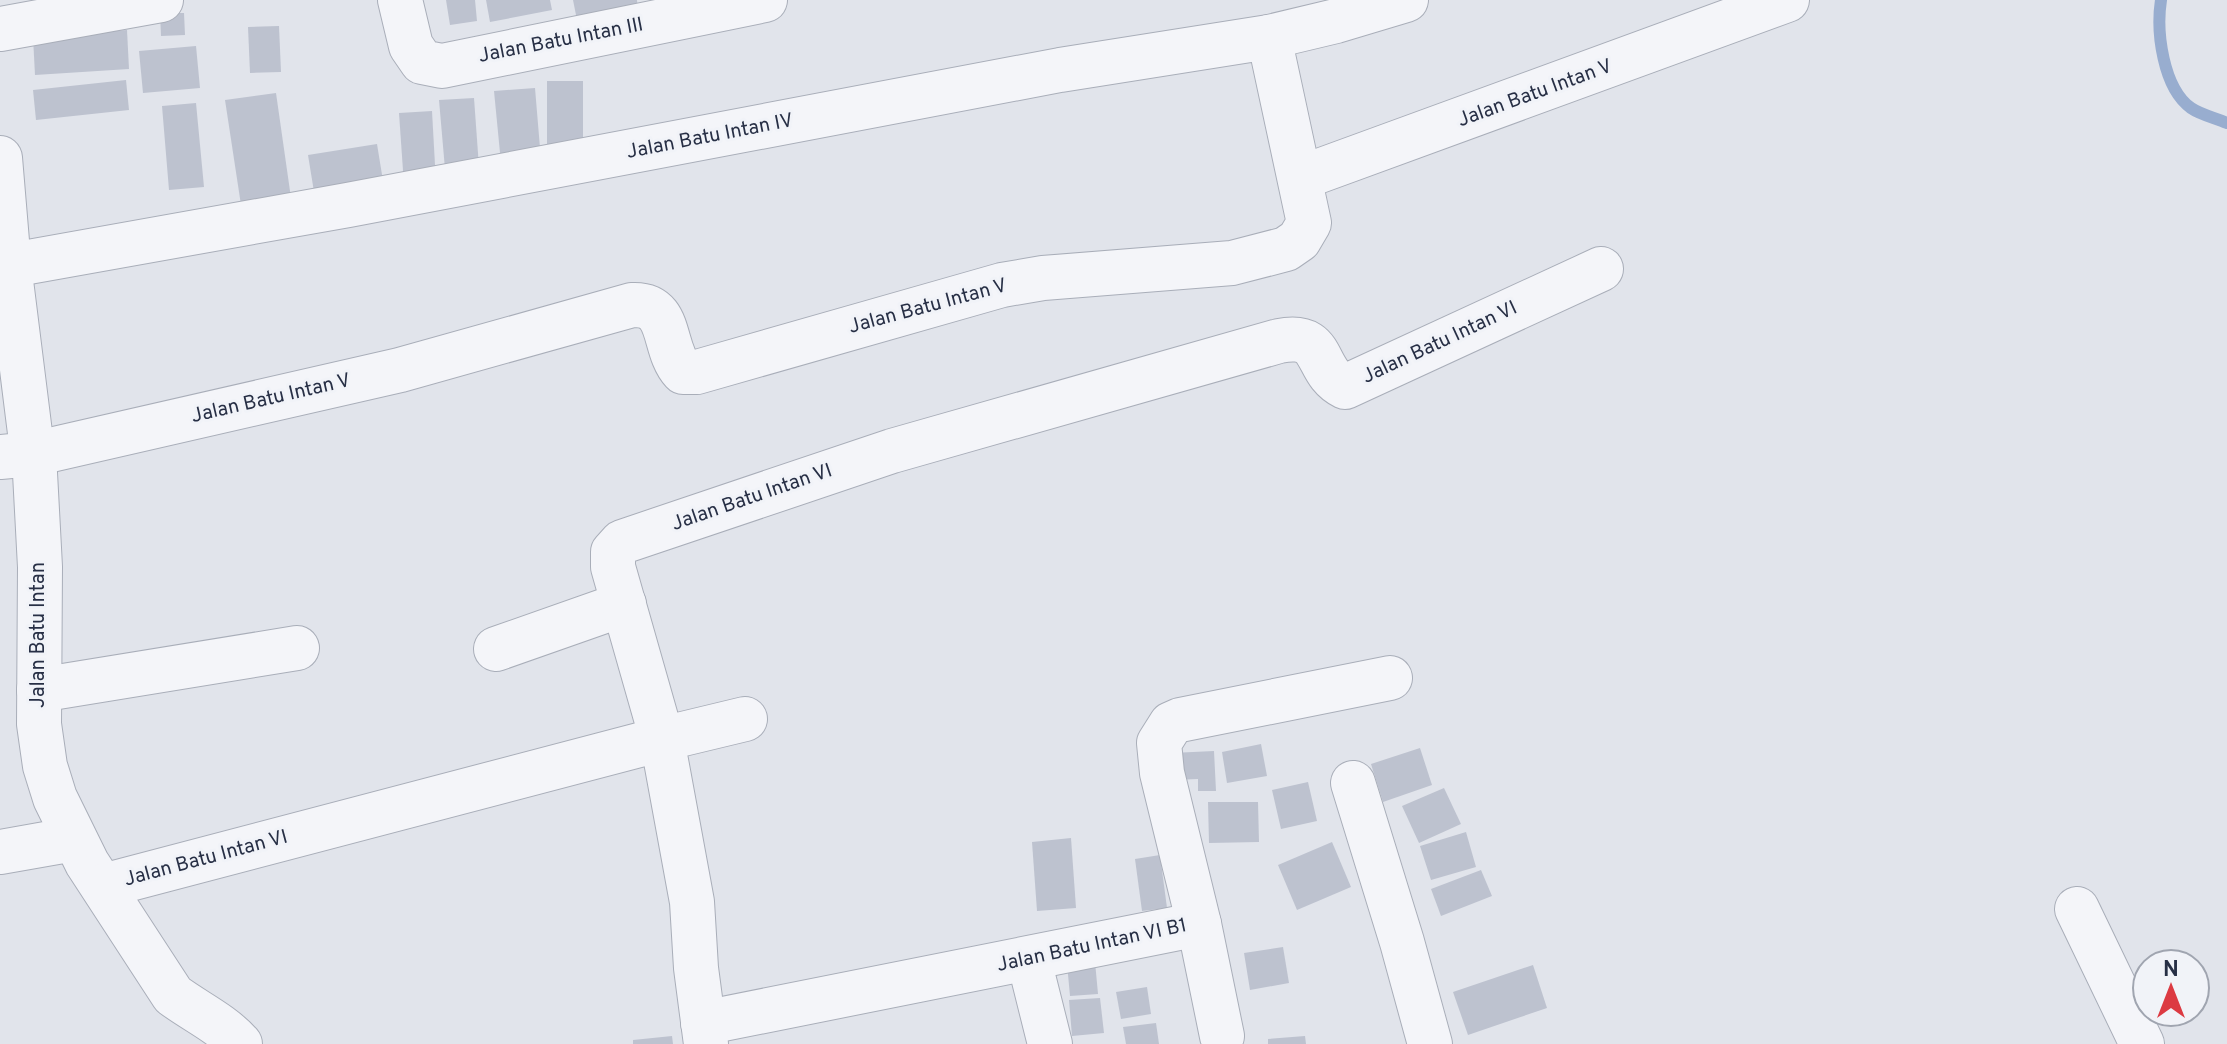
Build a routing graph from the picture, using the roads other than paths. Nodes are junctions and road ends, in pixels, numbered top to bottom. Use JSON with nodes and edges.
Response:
{"nodes":[{"id":1,"x":161,"y":0,"type":"edge"},
{"id":2,"x":400,"y":0,"type":"edge"},
{"id":3,"x":765,"y":0,"type":"edge"},
{"id":4,"x":1406,"y":0,"type":"edge"},
{"id":5,"x":1787,"y":0,"type":"edge"},
{"id":6,"x":0,"y":29,"type":"edge"},
{"id":7,"x":1269,"y":37,"type":"junction"},
{"id":8,"x":0,"y":158,"type":"edge"},
{"id":9,"x":1300,"y":178,"type":"junction"},
{"id":10,"x":5,"y":266,"type":"edge"},
{"id":11,"x":1601,"y":269,"type":"dead end"},
{"id":12,"x":16,"y":456,"type":"edge"},
{"id":13,"x":624,"y":604,"type":"junction"},
{"id":14,"x":297,"y":648,"type":"dead end"},
{"id":15,"x":496,"y":649,"type":"dead end"},
{"id":16,"x":1390,"y":678,"type":"dead end"},
{"id":17,"x":39,"y":690,"type":"junction"},
{"id":18,"x":745,"y":719,"type":"dead end"},
{"id":19,"x":662,"y":739,"type":"junction"},
{"id":20,"x":1353,"y":783,"type":"dead end"},
{"id":21,"x":74,"y":839,"type":"junction"},
{"id":22,"x":0,"y":852,"type":"edge"},
{"id":23,"x":103,"y":886,"type":"junction"},
{"id":24,"x":2077,"y":909,"type":"dead end"},
{"id":25,"x":1199,"y":924,"type":"junction"},
{"id":26,"x":1029,"y":960,"type":"junction"},
{"id":27,"x":704,"y":1034,"type":"edge"},
{"id":28,"x":1222,"y":1036,"type":"dead end"},
{"id":29,"x":240,"y":1044,"type":"edge"},
{"id":30,"x":1050,"y":1044,"type":"edge"},
{"id":31,"x":1430,"y":1044,"type":"edge"},
{"id":32,"x":2142,"y":1044,"type":"edge"}],
"edges":[{"from":1,"to":6,"type":"street"},
{"from":2,"to":3,"type":"street","name":"Jalan Batu Intan III"},
{"from":4,"to":7,"type":"street","name":"Jalan Batu Intan IV"},
{"from":5,"to":9,"type":"street","name":"Jalan Batu Intan V"},
{"from":7,"to":9,"type":"street"},
{"from":7,"to":10,"type":"street","name":"Jalan Batu Intan IV"},
{"from":8,"to":10,"type":"street","name":"Jalan Batu Intan"},
{"from":9,"to":12,"type":"street","name":"Jalan Batu Intan V"},
{"from":10,"to":12,"type":"street","name":"Jalan Batu Intan"},
{"from":11,"to":13,"type":"street","name":"Jalan Batu Intan VI"},
{"from":12,"to":17,"type":"street","name":"Jalan Batu Intan"},
{"from":13,"to":15,"type":"street"},
{"from":13,"to":19,"type":"street","name":"Jalan Batu Intan VI"},
{"from":14,"to":17,"type":"street"},
{"from":16,"to":25,"type":"street","name":"Jalan Batu Intan VI B1"},
{"from":17,"to":21,"type":"street","name":"Jalan Batu Intan"},
{"from":18,"to":19,"type":"street"},
{"from":19,"to":23,"type":"street","name":"Jalan Batu Intan VI"},
{"from":19,"to":27,"type":"street"},
{"from":20,"to":31,"type":"street"},
{"from":21,"to":22,"type":"street"},
{"from":21,"to":23,"type":"street","name":"Jalan Batu Intan"},
{"from":23,"to":29,"type":"street","name":"Jalan Batu Intan"},
{"from":24,"to":32,"type":"street"},
{"from":25,"to":26,"type":"street","name":"Jalan Batu Intan VI B1"},
{"from":25,"to":28,"type":"street"},
{"from":26,"to":27,"type":"street","name":"Jalan Batu Intan VI B1"},
{"from":26,"to":30,"type":"street"}]}
